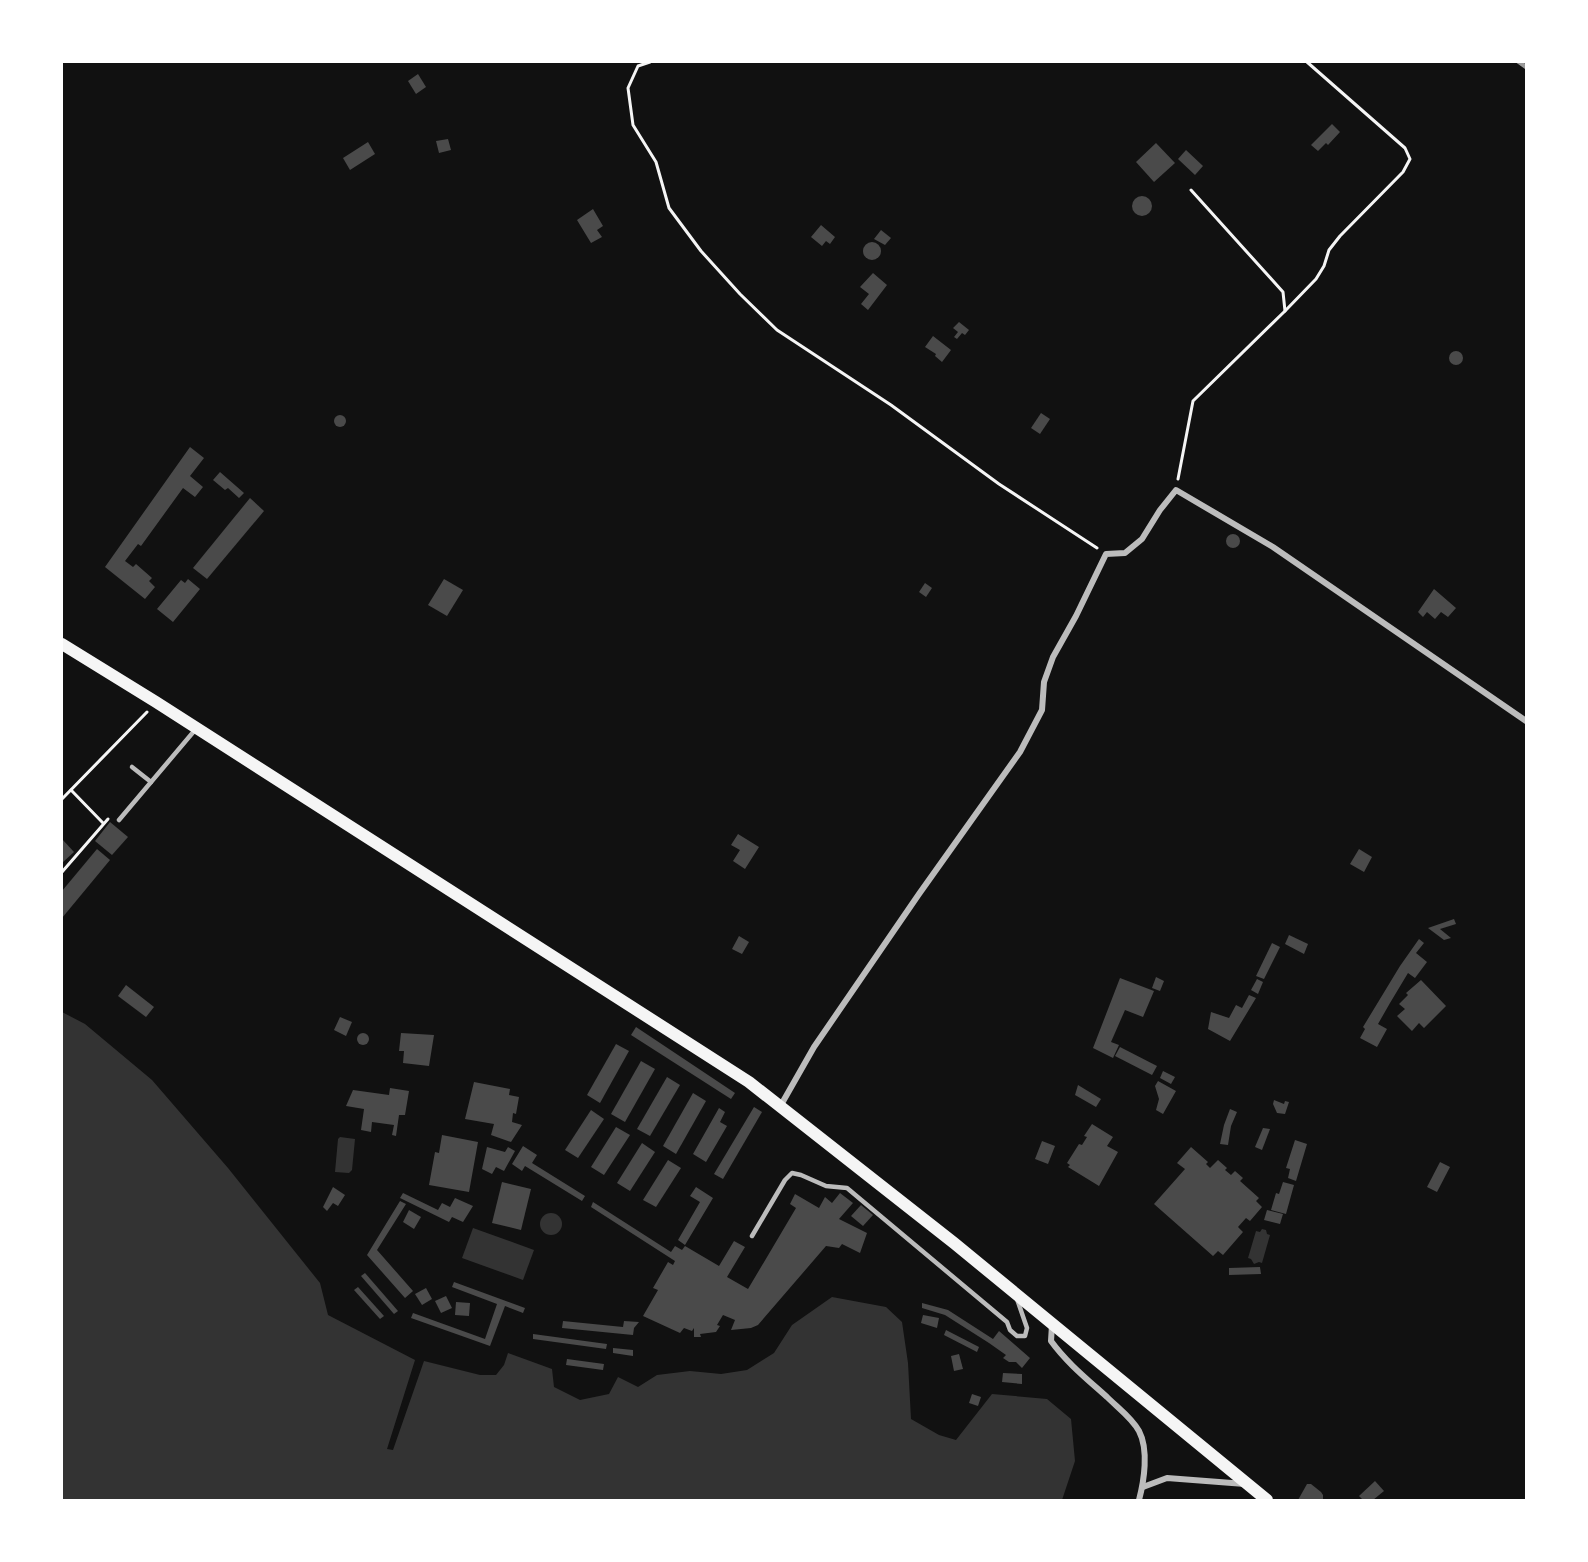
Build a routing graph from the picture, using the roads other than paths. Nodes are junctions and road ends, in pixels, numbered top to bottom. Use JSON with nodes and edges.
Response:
{"nodes":[{"id":1,"x":62,"y":644,"type":"edge"},
{"id":2,"x":1527,"y":721,"type":"edge"},
{"id":3,"x":197,"y":728,"type":"junction"},
{"id":4,"x":132,"y":766,"type":"dead end"},
{"id":5,"x":151,"y":782,"type":"junction"},
{"id":6,"x":119,"y":820,"type":"road end"},
{"id":7,"x":781,"y":1105,"type":"junction"},
{"id":8,"x":752,"y":1236,"type":"dead end"},
{"id":9,"x":1016,"y":1295,"type":"junction"},
{"id":10,"x":1052,"y":1324,"type":"junction"},
{"id":11,"x":1247,"y":1485,"type":"junction"},
{"id":12,"x":1143,"y":1487,"type":"junction"},
{"id":13,"x":1139,"y":1500,"type":"edge"},
{"id":14,"x":1267,"y":1500,"type":"edge"}],
"edges":[{"from":1,"to":3,"type":"main road"},
{"from":2,"to":7,"type":"street"},
{"from":3,"to":5,"type":"lane"},
{"from":3,"to":7,"type":"main road"},
{"from":4,"to":5,"type":"lane"},
{"from":5,"to":6,"type":"lane"},
{"from":7,"to":9,"type":"main road"},
{"from":8,"to":9,"type":"lane"},
{"from":9,"to":10,"type":"main road"},
{"from":10,"to":11,"type":"main road"},
{"from":10,"to":12,"type":"street"},
{"from":11,"to":12,"type":"street"},
{"from":11,"to":14,"type":"main road"},
{"from":12,"to":13,"type":"street"}]}
